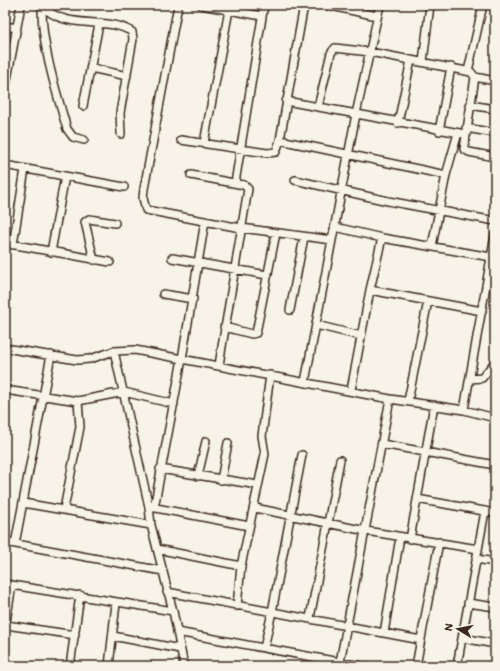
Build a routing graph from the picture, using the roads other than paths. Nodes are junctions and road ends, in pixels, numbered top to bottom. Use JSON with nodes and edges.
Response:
{"nodes":[{"id":1,"x":21,"y":5,"type":"edge"},
{"id":2,"x":178,"y":5,"type":"edge"},
{"id":3,"x":201,"y":5,"type":"edge"},
{"id":4,"x":264,"y":5,"type":"edge"},
{"id":5,"x":304,"y":5,"type":"edge"},
{"id":6,"x":327,"y":5,"type":"edge"},
{"id":7,"x":380,"y":5,"type":"edge"},
{"id":8,"x":430,"y":5,"type":"edge"},
{"id":9,"x":483,"y":5,"type":"edge"},
{"id":10,"x":42,"y":6,"type":"edge"},
{"id":11,"x":347,"y":8,"type":"edge"},
{"id":12,"x":230,"y":10,"type":"junction"},
{"id":13,"x":262,"y":16,"type":"junction"},
{"id":14,"x":377,"y":16,"type":"junction"},
{"id":15,"x":98,"y":24,"type":"junction"},
{"id":16,"x":5,"y":26,"type":"edge"},
{"id":17,"x":17,"y":28,"type":"junction"},
{"id":18,"x":370,"y":52,"type":"junction"},
{"id":19,"x":411,"y":60,"type":"junction"},
{"id":20,"x":422,"y":62,"type":"junction"},
{"id":21,"x":451,"y":67,"type":"junction"},
{"id":22,"x":91,"y":68,"type":"junction"},
{"id":23,"x":468,"y":71,"type":"junction"},
{"id":24,"x":126,"y":76,"type":"junction"},
{"id":25,"x":475,"y":77,"type":"junction"},
{"id":26,"x":495,"y":81,"type":"edge"},
{"id":27,"x":5,"y":90,"type":"edge"},
{"id":28,"x":286,"y":101,"type":"junction"},
{"id":29,"x":470,"y":105,"type":"junction"},
{"id":30,"x":83,"y":106,"type":"dead end"},
{"id":31,"x":318,"y":107,"type":"junction"},
{"id":32,"x":495,"y":109,"type":"edge"},
{"id":33,"x":356,"y":114,"type":"junction"},
{"id":34,"x":398,"y":123,"type":"junction"},
{"id":35,"x":439,"y":131,"type":"junction"},
{"id":36,"x":463,"y":132,"type":"junction"},
{"id":37,"x":495,"y":133,"type":"edge"},
{"id":38,"x":121,"y":134,"type":"dead end"},
{"id":39,"x":84,"y":140,"type":"dead end"},
{"id":40,"x":181,"y":140,"type":"dead end"},
{"id":41,"x":280,"y":140,"type":"junction"},
{"id":42,"x":204,"y":143,"type":"junction"},
{"id":43,"x":239,"y":148,"type":"junction"},
{"id":44,"x":348,"y":154,"type":"junction"},
{"id":45,"x":495,"y":157,"type":"edge"},
{"id":46,"x":5,"y":165,"type":"edge"},
{"id":47,"x":25,"y":169,"type":"junction"},
{"id":48,"x":191,"y":175,"type":"dead end"},
{"id":49,"x":446,"y":175,"type":"junction"},
{"id":50,"x":65,"y":176,"type":"junction"},
{"id":51,"x":295,"y":180,"type":"dead end"},
{"id":52,"x":234,"y":183,"type":"junction"},
{"id":53,"x":124,"y":187,"type":"dead end"},
{"id":54,"x":342,"y":190,"type":"junction"},
{"id":55,"x":439,"y":209,"type":"junction"},
{"id":56,"x":205,"y":221,"type":"junction"},
{"id":57,"x":495,"y":221,"type":"edge"},
{"id":58,"x":115,"y":223,"type":"dead end"},
{"id":59,"x":335,"y":226,"type":"junction"},
{"id":60,"x":241,"y":228,"type":"junction"},
{"id":61,"x":276,"y":233,"type":"junction"},
{"id":62,"x":495,"y":235,"type":"edge"},
{"id":63,"x":304,"y":237,"type":"junction"},
{"id":64,"x":382,"y":238,"type":"junction"},
{"id":65,"x":332,"y":240,"type":"junction"},
{"id":66,"x":9,"y":244,"type":"edge"},
{"id":67,"x":432,"y":246,"type":"junction"},
{"id":68,"x":51,"y":252,"type":"junction"},
{"id":69,"x":492,"y":257,"type":"junction"},
{"id":70,"x":172,"y":258,"type":"dead end"},
{"id":71,"x":94,"y":260,"type":"junction"},
{"id":72,"x":110,"y":262,"type":"dead end"},
{"id":73,"x":198,"y":264,"type":"junction"},
{"id":74,"x":234,"y":270,"type":"junction"},
{"id":75,"x":268,"y":275,"type":"junction"},
{"id":76,"x":370,"y":290,"type":"junction"},
{"id":77,"x":163,"y":294,"type":"dead end"},
{"id":78,"x":193,"y":299,"type":"junction"},
{"id":79,"x":428,"y":301,"type":"junction"},
{"id":80,"x":290,"y":310,"type":"dead end"},
{"id":81,"x":482,"y":311,"type":"junction"},
{"id":82,"x":316,"y":325,"type":"junction"},
{"id":83,"x":224,"y":327,"type":"junction"},
{"id":84,"x":361,"y":336,"type":"junction"},
{"id":85,"x":5,"y":348,"type":"edge"},
{"id":86,"x":114,"y":351,"type":"junction"},
{"id":87,"x":51,"y":355,"type":"junction"},
{"id":88,"x":182,"y":359,"type":"junction"},
{"id":89,"x":495,"y":362,"type":"edge"},
{"id":90,"x":219,"y":365,"type":"junction"},
{"id":91,"x":270,"y":376,"type":"junction"},
{"id":92,"x":470,"y":379,"type":"junction"},
{"id":93,"x":305,"y":382,"type":"junction"},
{"id":94,"x":5,"y":390,"type":"edge"},
{"id":95,"x":351,"y":390,"type":"junction"},
{"id":96,"x":124,"y":392,"type":"junction"},
{"id":97,"x":42,"y":396,"type":"junction"},
{"id":98,"x":390,"y":398,"type":"junction"},
{"id":99,"x":78,"y":401,"type":"junction"},
{"id":100,"x":408,"y":401,"type":"junction"},
{"id":101,"x":174,"y":404,"type":"junction"},
{"id":102,"x":434,"y":405,"type":"junction"},
{"id":103,"x":464,"y":410,"type":"junction"},
{"id":104,"x":495,"y":418,"type":"edge"},
{"id":105,"x":206,"y":441,"type":"dead end"},
{"id":106,"x":228,"y":443,"type":"dead end"},
{"id":107,"x":382,"y":444,"type":"junction"},
{"id":108,"x":425,"y":452,"type":"junction"},
{"id":109,"x":302,"y":455,"type":"dead end"},
{"id":110,"x":340,"y":460,"type":"dead end"},
{"id":111,"x":495,"y":465,"type":"edge"},
{"id":112,"x":160,"y":469,"type":"junction"},
{"id":113,"x":198,"y":476,"type":"junction"},
{"id":114,"x":221,"y":480,"type":"junction"},
{"id":115,"x":258,"y":485,"type":"junction"},
{"id":116,"x":417,"y":499,"type":"junction"},
{"id":117,"x":23,"y":503,"type":"junction"},
{"id":118,"x":152,"y":507,"type":"junction"},
{"id":119,"x":255,"y":508,"type":"junction"},
{"id":120,"x":64,"y":509,"type":"junction"},
{"id":121,"x":485,"y":511,"type":"junction"},
{"id":122,"x":495,"y":513,"type":"edge"},
{"id":123,"x":291,"y":515,"type":"junction"},
{"id":124,"x":327,"y":523,"type":"junction"},
{"id":125,"x":151,"y":525,"type":"junction"},
{"id":126,"x":250,"y":526,"type":"junction"},
{"id":127,"x":366,"y":531,"type":"junction"},
{"id":128,"x":400,"y":537,"type":"junction"},
{"id":129,"x":410,"y":538,"type":"junction"},
{"id":130,"x":5,"y":542,"type":"edge"},
{"id":131,"x":439,"y":542,"type":"junction"},
{"id":132,"x":15,"y":544,"type":"junction"},
{"id":133,"x":157,"y":549,"type":"junction"},
{"id":134,"x":478,"y":549,"type":"junction"},
{"id":135,"x":476,"y":559,"type":"junction"},
{"id":136,"x":495,"y":562,"type":"edge"},
{"id":137,"x":241,"y":566,"type":"junction"},
{"id":138,"x":162,"y":571,"type":"junction"},
{"id":139,"x":9,"y":585,"type":"edge"},
{"id":140,"x":167,"y":592,"type":"junction"},
{"id":141,"x":80,"y":595,"type":"junction"},
{"id":142,"x":116,"y":602,"type":"junction"},
{"id":143,"x":468,"y":603,"type":"junction"},
{"id":144,"x":237,"y":606,"type":"junction"},
{"id":145,"x":495,"y":607,"type":"edge"},
{"id":146,"x":173,"y":611,"type":"junction"},
{"id":147,"x":272,"y":612,"type":"junction"},
{"id":148,"x":310,"y":618,"type":"junction"},
{"id":149,"x":346,"y":626,"type":"junction"},
{"id":150,"x":5,"y":628,"type":"edge"},
{"id":151,"x":177,"y":632,"type":"junction"},
{"id":152,"x":384,"y":633,"type":"junction"},
{"id":153,"x":75,"y":636,"type":"junction"},
{"id":154,"x":113,"y":636,"type":"junction"},
{"id":155,"x":463,"y":638,"type":"junction"},
{"id":156,"x":421,"y":640,"type":"junction"},
{"id":157,"x":495,"y":644,"type":"edge"},
{"id":158,"x":264,"y":648,"type":"junction"},
{"id":159,"x":180,"y":649,"type":"junction"},
{"id":160,"x":340,"y":662,"type":"junction"},
{"id":161,"x":70,"y":666,"type":"edge"},
{"id":162,"x":109,"y":666,"type":"edge"},
{"id":163,"x":184,"y":666,"type":"edge"},
{"id":164,"x":361,"y":666,"type":"edge"},
{"id":165,"x":416,"y":666,"type":"edge"},
{"id":166,"x":457,"y":666,"type":"edge"}],
"edges":[{"from":1,"to":17,"type":"street"},
{"from":2,"to":56,"type":"street"},
{"from":3,"to":12,"type":"street"},
{"from":4,"to":13,"type":"street"},
{"from":5,"to":28,"type":"street"},
{"from":6,"to":11,"type":"street"},
{"from":7,"to":14,"type":"street"},
{"from":8,"to":20,"type":"street"},
{"from":9,"to":23,"type":"street"},
{"from":10,"to":15,"type":"street"},
{"from":10,"to":39,"type":"street"},
{"from":11,"to":14,"type":"street"},
{"from":12,"to":13,"type":"street"},
{"from":12,"to":42,"type":"street"},
{"from":13,"to":43,"type":"street"},
{"from":14,"to":18,"type":"street"},
{"from":15,"to":22,"type":"street"},
{"from":15,"to":24,"type":"street"},
{"from":16,"to":17,"type":"street"},
{"from":17,"to":27,"type":"street"},
{"from":18,"to":19,"type":"street"},
{"from":18,"to":31,"type":"street"},
{"from":18,"to":33,"type":"street"},
{"from":19,"to":20,"type":"street"},
{"from":19,"to":34,"type":"street"},
{"from":20,"to":21,"type":"street"},
{"from":21,"to":23,"type":"street"},
{"from":21,"to":35,"type":"street"},
{"from":22,"to":24,"type":"street"},
{"from":22,"to":30,"type":"street"},
{"from":23,"to":25,"type":"street"},
{"from":24,"to":38,"type":"street"},
{"from":25,"to":26,"type":"street"},
{"from":25,"to":29,"type":"street"},
{"from":28,"to":31,"type":"street"},
{"from":28,"to":41,"type":"street"},
{"from":29,"to":32,"type":"street"},
{"from":29,"to":36,"type":"street"},
{"from":31,"to":33,"type":"street"},
{"from":33,"to":34,"type":"street"},
{"from":33,"to":44,"type":"street"},
{"from":34,"to":35,"type":"street"},
{"from":35,"to":36,"type":"street"},
{"from":36,"to":37,"type":"street"},
{"from":36,"to":45,"type":"street"},
{"from":36,"to":49,"type":"street"},
{"from":40,"to":42,"type":"street"},
{"from":41,"to":43,"type":"street"},
{"from":41,"to":44,"type":"street"},
{"from":42,"to":43,"type":"street"},
{"from":43,"to":52,"type":"street"},
{"from":44,"to":49,"type":"street"},
{"from":44,"to":54,"type":"street"},
{"from":46,"to":47,"type":"street"},
{"from":47,"to":50,"type":"street"},
{"from":47,"to":66,"type":"street"},
{"from":48,"to":52,"type":"street"},
{"from":49,"to":55,"type":"street"},
{"from":50,"to":53,"type":"street"},
{"from":50,"to":68,"type":"street"},
{"from":51,"to":54,"type":"street"},
{"from":52,"to":60,"type":"street"},
{"from":54,"to":55,"type":"street"},
{"from":54,"to":59,"type":"street"},
{"from":55,"to":57,"type":"street"},
{"from":55,"to":67,"type":"street"},
{"from":56,"to":60,"type":"street"},
{"from":56,"to":73,"type":"street"},
{"from":58,"to":71,"type":"street"},
{"from":59,"to":64,"type":"street"},
{"from":59,"to":65,"type":"street"},
{"from":60,"to":61,"type":"street"},
{"from":60,"to":74,"type":"street"},
{"from":61,"to":63,"type":"street"},
{"from":61,"to":75,"type":"street"},
{"from":62,"to":69,"type":"street"},
{"from":63,"to":65,"type":"street"},
{"from":63,"to":80,"type":"street"},
{"from":64,"to":67,"type":"street"},
{"from":64,"to":76,"type":"street"},
{"from":65,"to":82,"type":"street"},
{"from":66,"to":68,"type":"street"},
{"from":67,"to":69,"type":"street"},
{"from":68,"to":71,"type":"street"},
{"from":69,"to":81,"type":"street"},
{"from":70,"to":73,"type":"street"},
{"from":71,"to":72,"type":"street"},
{"from":73,"to":74,"type":"street"},
{"from":73,"to":78,"type":"street"},
{"from":74,"to":75,"type":"street"},
{"from":74,"to":83,"type":"street"},
{"from":75,"to":83,"type":"street"},
{"from":76,"to":79,"type":"street"},
{"from":76,"to":84,"type":"street"},
{"from":77,"to":78,"type":"street"},
{"from":78,"to":88,"type":"street"},
{"from":79,"to":81,"type":"street"},
{"from":79,"to":100,"type":"street"},
{"from":81,"to":92,"type":"street"},
{"from":82,"to":84,"type":"street"},
{"from":82,"to":93,"type":"street"},
{"from":83,"to":90,"type":"street"},
{"from":84,"to":95,"type":"street"},
{"from":85,"to":87,"type":"street"},
{"from":86,"to":87,"type":"street"},
{"from":86,"to":88,"type":"street"},
{"from":86,"to":96,"type":"street"},
{"from":87,"to":97,"type":"street"},
{"from":88,"to":90,"type":"street"},
{"from":88,"to":101,"type":"street"},
{"from":89,"to":92,"type":"street"},
{"from":90,"to":91,"type":"street"},
{"from":91,"to":93,"type":"street"},
{"from":91,"to":115,"type":"street"},
{"from":92,"to":103,"type":"street"},
{"from":93,"to":95,"type":"street"},
{"from":94,"to":97,"type":"street"},
{"from":95,"to":98,"type":"street"},
{"from":96,"to":99,"type":"street"},
{"from":96,"to":101,"type":"street"},
{"from":96,"to":118,"type":"street"},
{"from":97,"to":99,"type":"street"},
{"from":97,"to":117,"type":"street"},
{"from":98,"to":100,"type":"street"},
{"from":98,"to":107,"type":"street"},
{"from":99,"to":120,"type":"street"},
{"from":100,"to":102,"type":"street"},
{"from":101,"to":112,"type":"street"},
{"from":102,"to":103,"type":"street"},
{"from":102,"to":108,"type":"street"},
{"from":103,"to":104,"type":"street"},
{"from":105,"to":113,"type":"street"},
{"from":106,"to":114,"type":"street"},
{"from":107,"to":108,"type":"street"},
{"from":107,"to":127,"type":"street"},
{"from":108,"to":111,"type":"street"},
{"from":108,"to":116,"type":"street"},
{"from":109,"to":123,"type":"street"},
{"from":110,"to":124,"type":"street"},
{"from":112,"to":113,"type":"street"},
{"from":112,"to":118,"type":"street"},
{"from":113,"to":114,"type":"street"},
{"from":114,"to":115,"type":"street"},
{"from":115,"to":119,"type":"street"},
{"from":116,"to":121,"type":"street"},
{"from":116,"to":129,"type":"street"},
{"from":117,"to":120,"type":"street"},
{"from":117,"to":132,"type":"street"},
{"from":118,"to":125,"type":"street"},
{"from":118,"to":126,"type":"street"},
{"from":119,"to":123,"type":"street"},
{"from":119,"to":126,"type":"street"},
{"from":120,"to":125,"type":"street"},
{"from":121,"to":122,"type":"street"},
{"from":121,"to":134,"type":"street"},
{"from":123,"to":124,"type":"street"},
{"from":123,"to":147,"type":"street"},
{"from":124,"to":127,"type":"street"},
{"from":124,"to":148,"type":"street"},
{"from":125,"to":133,"type":"street"},
{"from":126,"to":137,"type":"street"},
{"from":127,"to":128,"type":"street"},
{"from":127,"to":149,"type":"street"},
{"from":128,"to":129,"type":"street"},
{"from":128,"to":152,"type":"street"},
{"from":129,"to":131,"type":"street"},
{"from":130,"to":132,"type":"street"},
{"from":131,"to":134,"type":"street"},
{"from":131,"to":156,"type":"street"},
{"from":132,"to":138,"type":"street"},
{"from":133,"to":137,"type":"street"},
{"from":133,"to":138,"type":"street"},
{"from":134,"to":135,"type":"street"},
{"from":135,"to":136,"type":"street"},
{"from":135,"to":143,"type":"street"},
{"from":137,"to":144,"type":"street"},
{"from":138,"to":140,"type":"street"},
{"from":139,"to":141,"type":"street"},
{"from":139,"to":150,"type":"street"},
{"from":140,"to":144,"type":"street"},
{"from":140,"to":146,"type":"street"},
{"from":141,"to":142,"type":"street"},
{"from":141,"to":153,"type":"street"},
{"from":142,"to":146,"type":"street"},
{"from":142,"to":154,"type":"street"},
{"from":143,"to":145,"type":"street"},
{"from":143,"to":155,"type":"street"},
{"from":144,"to":147,"type":"street"},
{"from":146,"to":151,"type":"street"},
{"from":147,"to":148,"type":"street"},
{"from":147,"to":158,"type":"street"},
{"from":148,"to":149,"type":"street"},
{"from":149,"to":152,"type":"street"},
{"from":149,"to":160,"type":"street"},
{"from":150,"to":153,"type":"street"},
{"from":151,"to":158,"type":"street"},
{"from":151,"to":159,"type":"street"},
{"from":152,"to":156,"type":"street"},
{"from":153,"to":161,"type":"street"},
{"from":154,"to":159,"type":"street"},
{"from":154,"to":162,"type":"street"},
{"from":155,"to":157,"type":"street"},
{"from":155,"to":166,"type":"street"},
{"from":156,"to":165,"type":"street"},
{"from":158,"to":160,"type":"street"},
{"from":159,"to":163,"type":"street"},
{"from":160,"to":164,"type":"street"}]}
